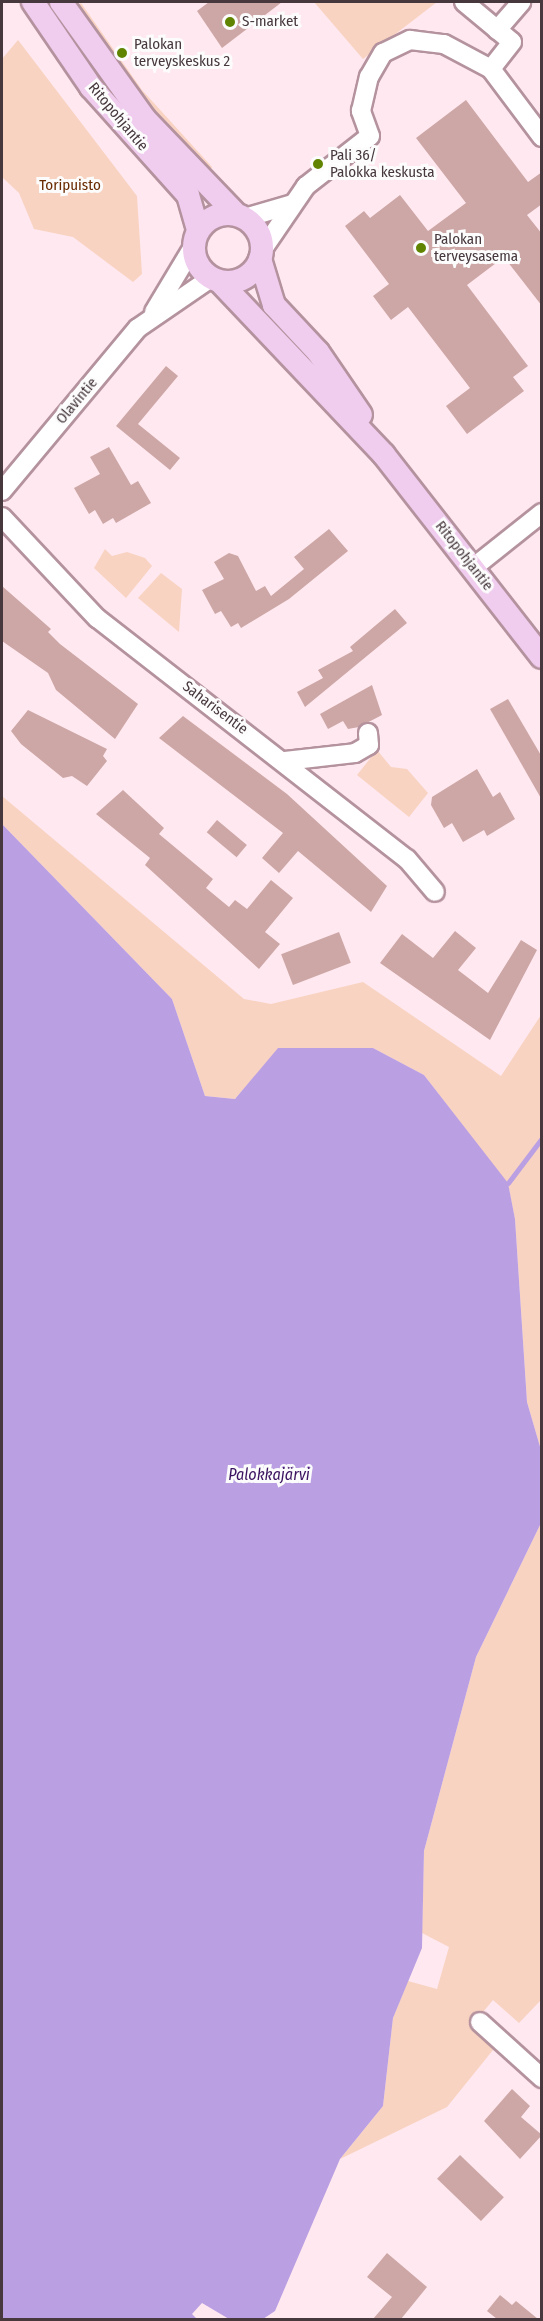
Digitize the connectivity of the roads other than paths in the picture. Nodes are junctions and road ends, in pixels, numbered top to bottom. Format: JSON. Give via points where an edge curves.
{"nodes":[{"id":1,"x":33,"y":2,"type":"edge"},
{"id":2,"x":62,"y":2,"type":"edge"},
{"id":3,"x":464,"y":2,"type":"edge"},
{"id":4,"x":521,"y":2,"type":"edge"},
{"id":5,"x":497,"y":30,"type":"junction"},
{"id":6,"x":491,"y":69,"type":"junction"},
{"id":7,"x":542,"y":137,"type":"edge"},
{"id":8,"x":293,"y":204,"type":"junction"},
{"id":9,"x":240,"y":215,"type":"junction"},
{"id":10,"x":195,"y":239,"type":"junction"},
{"id":11,"x":262,"y":254,"type":"junction"},
{"id":12,"x":215,"y":280,"type":"junction"},
{"id":13,"x":154,"y":312,"type":"junction"},
{"id":14,"x":384,"y":455,"type":"junction"},
{"id":15,"x":2,"y":491,"type":"edge"},
{"id":16,"x":542,"y":513,"type":"edge"},
{"id":17,"x":2,"y":517,"type":"edge"},
{"id":18,"x":474,"y":567,"type":"junction"},
{"id":19,"x":542,"y":657,"type":"edge"},
{"id":20,"x":368,"y":733,"type":"dead end"},
{"id":21,"x":285,"y":761,"type":"junction"},
{"id":22,"x":435,"y":892,"type":"dead end"},
{"id":23,"x":480,"y":2022,"type":"dead end"},
{"id":24,"x":542,"y":2078,"type":"edge"}],
"edges":[{"from":1,"to":10,"type":"main road","name":"Ritopohjantie","via":[[97,94],[188,195]]},
{"from":2,"to":9,"type":"main road","name":"Ritopohjantie","via":[[144,118]]},
{"from":3,"to":5,"type":"street"},
{"from":4,"to":5,"type":"street"},
{"from":5,"to":6,"type":"street","via":[[512,42]]},
{"from":6,"to":7,"type":"street"},
{"from":6,"to":8,"type":"street","via":[[444,44],[410,40],[383,53],[363,100],[370,136],[306,186]]},
{"from":8,"to":9,"type":"street"},
{"from":8,"to":11,"type":"street"},
{"from":9,"to":10,"type":"main road","via":[[211,218]]},
{"from":9,"to":11,"type":"main road","via":[[256,228]]},
{"from":10,"to":12,"type":"main road","via":[[199,267]]},
{"from":10,"to":13,"type":"street","name":"Olavintie"},
{"from":11,"to":12,"type":"main road","via":[[249,276]]},
{"from":11,"to":14,"type":"main road","name":"Ritopohjantie","via":[[263,282],[274,305],[353,400]]},
{"from":12,"to":13,"type":"street","name":"Olavintie"},
{"from":12,"to":14,"type":"main road","name":"Ritopohjantie"},
{"from":13,"to":15,"type":"street","name":"Olavintie"},
{"from":14,"to":18,"type":"main road","name":"Ritopohjantie"},
{"from":16,"to":18,"type":"street"},
{"from":17,"to":21,"type":"street","name":"Saharisentie","via":[[97,618]]},
{"from":18,"to":19,"type":"main road","name":"Ritopohjantie"},
{"from":20,"to":21,"type":"street","via":[[369,745],[355,753]]},
{"from":21,"to":22,"type":"street","name":"Saharisentie","via":[[407,859]]},
{"from":23,"to":24,"type":"street"}]}
